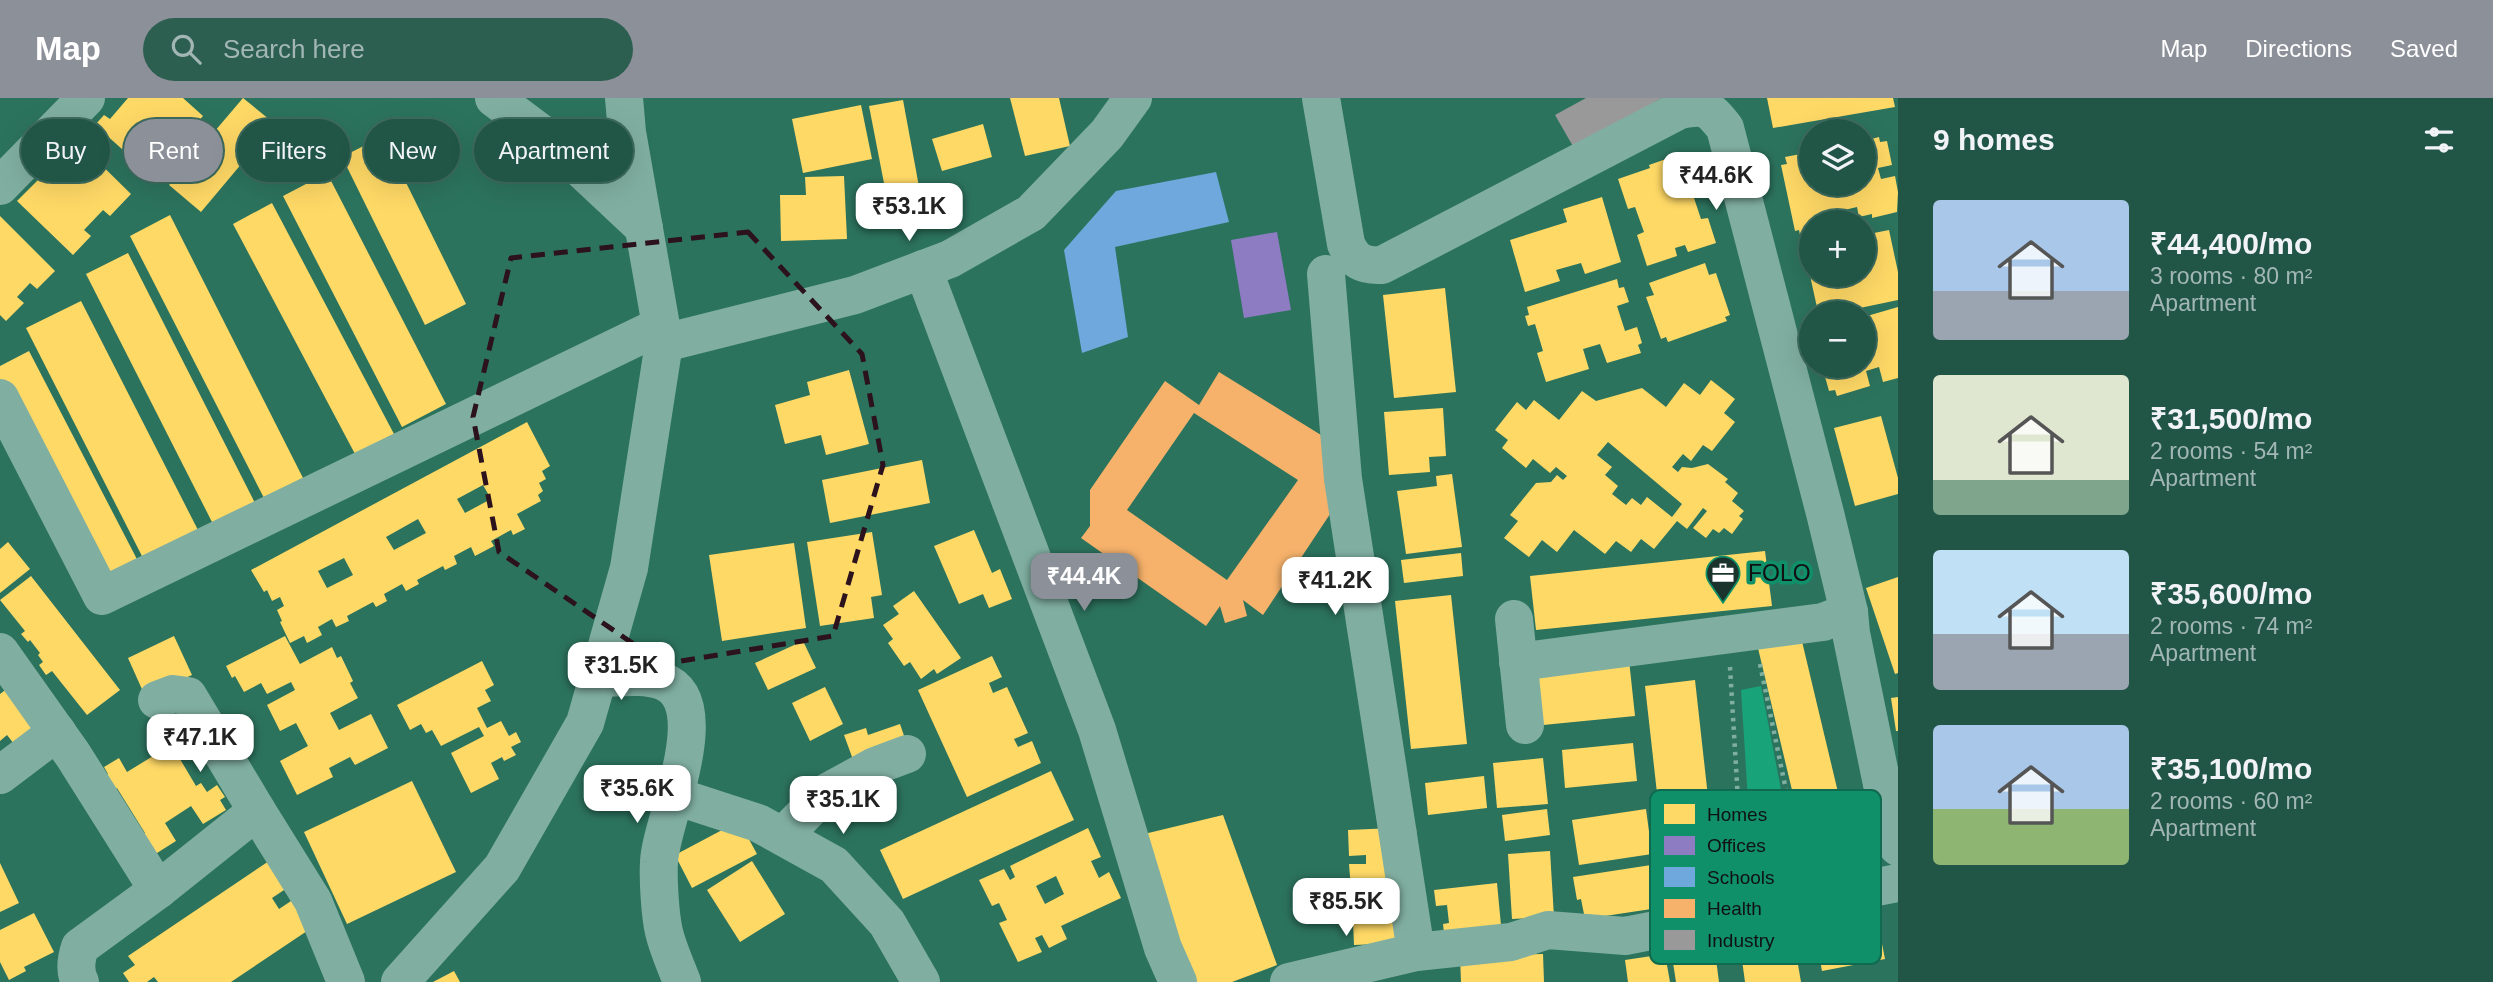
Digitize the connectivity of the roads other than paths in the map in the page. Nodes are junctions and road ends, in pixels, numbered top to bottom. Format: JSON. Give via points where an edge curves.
{"nodes":[{"id":1,"x":86,"y":98,"type":"edge"},
{"id":2,"x":494,"y":98,"type":"edge"},
{"id":3,"x":624,"y":98,"type":"edge"},
{"id":4,"x":1133,"y":98,"type":"edge"},
{"id":5,"x":1321,"y":98,"type":"edge"},
{"id":6,"x":0,"y":186,"type":"edge"},
{"id":7,"x":643,"y":228,"type":"junction"},
{"id":8,"x":923,"y":270,"type":"junction"},
{"id":9,"x":1326,"y":274,"type":"dead end"},
{"id":10,"x":662,"y":334,"type":"junction"},
{"id":11,"x":0,"y":398,"type":"edge"},
{"id":12,"x":1849,"y":612,"type":"junction"},
{"id":13,"x":1514,"y":619,"type":"dead end"},
{"id":14,"x":0,"y":652,"type":"edge"},
{"id":15,"x":1518,"y":662,"type":"junction"},
{"id":16,"x":598,"y":678,"type":"junction"},
{"id":17,"x":156,"y":700,"type":"dead end"},
{"id":18,"x":1525,"y":725,"type":"dead end"},
{"id":19,"x":57,"y":732,"type":"junction"},
{"id":20,"x":908,"y":754,"type":"dead end"},
{"id":21,"x":0,"y":775,"type":"edge"},
{"id":22,"x":675,"y":796,"type":"junction"},
{"id":23,"x":257,"y":811,"type":"junction"},
{"id":24,"x":783,"y":836,"type":"junction"},
{"id":25,"x":1898,"y":847,"type":"edge"},
{"id":26,"x":158,"y":890,"type":"junction"},
{"id":27,"x":1650,"y":931,"type":"edge"},
{"id":28,"x":1416,"y":952,"type":"junction"},
{"id":29,"x":80,"y":982,"type":"edge"},
{"id":30,"x":346,"y":982,"type":"edge"},
{"id":31,"x":400,"y":982,"type":"edge"},
{"id":32,"x":682,"y":982,"type":"edge"},
{"id":33,"x":921,"y":982,"type":"edge"},
{"id":34,"x":1178,"y":982,"type":"edge"},
{"id":35,"x":1289,"y":982,"type":"edge"}],
"edges":[{"from":1,"to":6,"type":"street"},
{"from":2,"to":7,"type":"street","via":[[550,140]]},
{"from":3,"to":7,"type":"street"},
{"from":4,"to":8,"type":"street","via":[[1107,134],[1031,213]]},
{"from":5,"to":12,"type":"street","via":[[1346,244],[1353,258],[1366,266],[1381,265],[1680,110],[1699,106],[1713,114],[1725,128]]},
{"from":7,"to":10,"type":"street"},
{"from":8,"to":10,"type":"street","via":[[855,295]]},
{"from":8,"to":34,"type":"street","via":[[1097,730]]},
{"from":9,"to":28,"type":"street","via":[[1343,479]]},
{"from":10,"to":11,"type":"street","via":[[102,596]]},
{"from":10,"to":16,"type":"street","via":[[629,568]]},
{"from":12,"to":15,"type":"street","via":[[1823,622]]},
{"from":12,"to":25,"type":"street"},
{"from":13,"to":15,"type":"street"},
{"from":14,"to":19,"type":"street"},
{"from":15,"to":18,"type":"street"},
{"from":16,"to":22,"type":"street","via":[[655,679],[677,692],[688,738]]},
{"from":16,"to":31,"type":"street","via":[[585,723],[502,868]]},
{"from":17,"to":23,"type":"street","via":[[173,694],[188,696]]},
{"from":19,"to":21,"type":"street"},
{"from":19,"to":26,"type":"street"},
{"from":20,"to":24,"type":"street","via":[[824,794]]},
{"from":22,"to":24,"type":"street","via":[[758,823]]},
{"from":22,"to":32,"type":"street","via":[[659,860],[663,931]]},
{"from":23,"to":26,"type":"street"},
{"from":23,"to":30,"type":"street","via":[[313,901]]},
{"from":24,"to":33,"type":"street","via":[[834,865],[887,923]]},
{"from":26,"to":29,"type":"street","via":[[80,947],[76,967]]},
{"from":27,"to":28,"type":"street","via":[[1625,936],[1548,930],[1511,942]]},
{"from":28,"to":35,"type":"street"}]}
